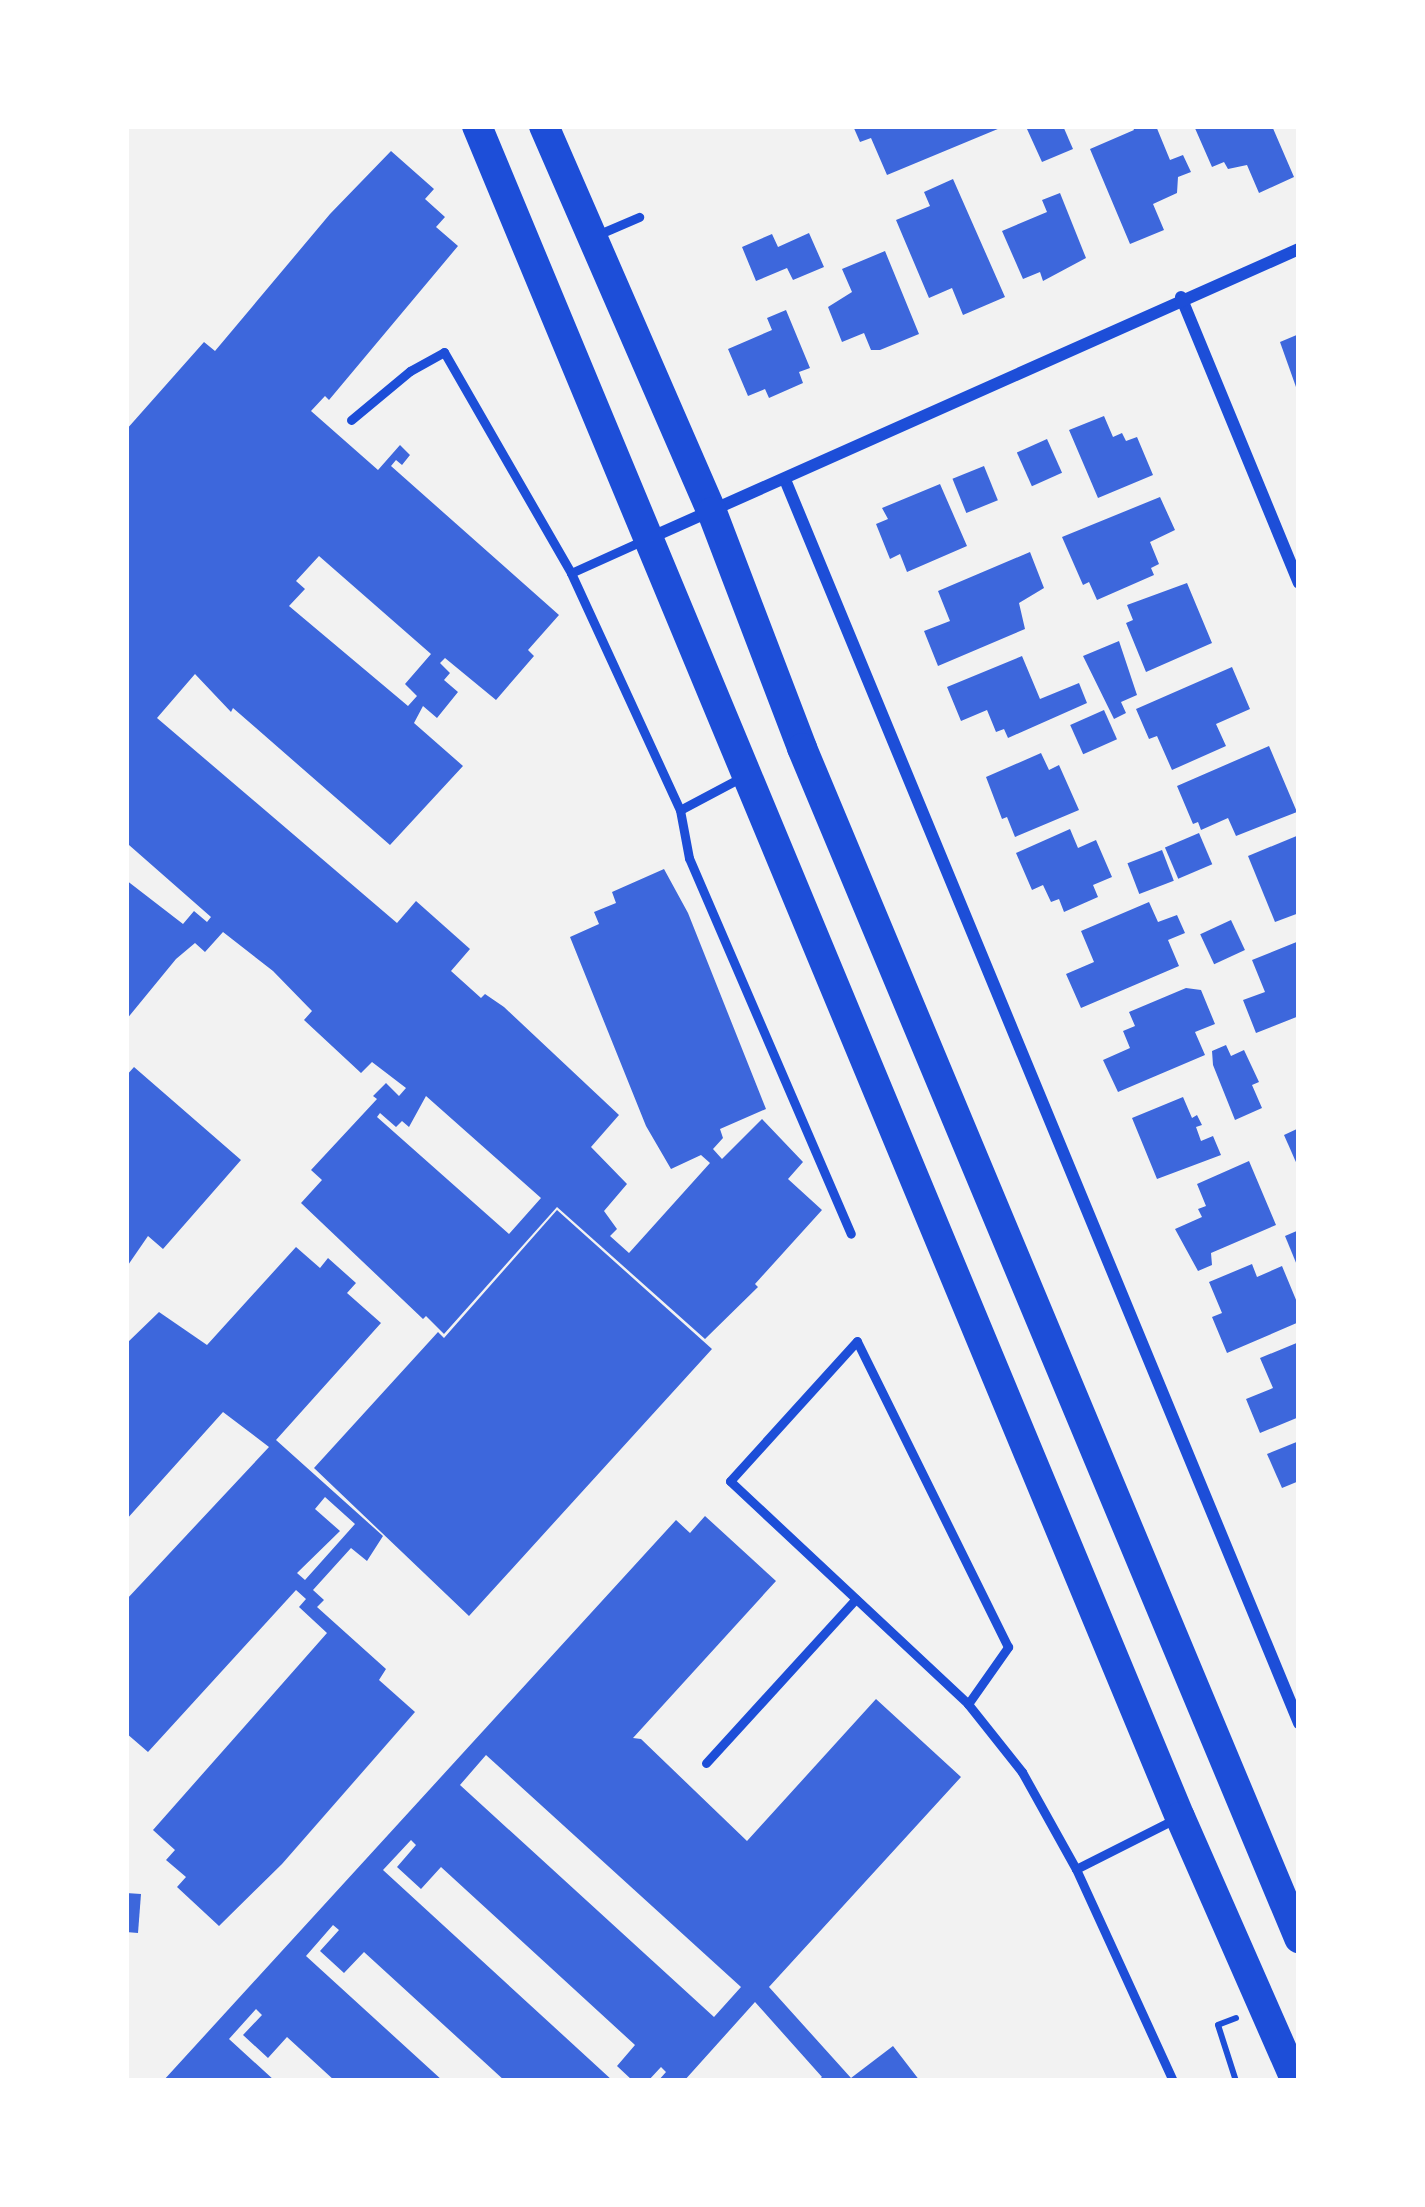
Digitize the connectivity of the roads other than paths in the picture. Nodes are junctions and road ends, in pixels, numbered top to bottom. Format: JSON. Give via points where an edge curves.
{"nodes":[{"id":1,"x":477,"y":126,"type":"edge"},
{"id":2,"x":544,"y":126,"type":"edge"},
{"id":3,"x":639,"y":217,"type":"dead end"},
{"id":4,"x":592,"y":237,"type":"junction"},
{"id":5,"x":1299,"y":249,"type":"edge"},
{"id":6,"x":1181,"y":297,"type":"junction"},
{"id":7,"x":351,"y":420,"type":"dead end"},
{"id":8,"x":786,"y":482,"type":"junction"},
{"id":9,"x":712,"y":512,"type":"junction"},
{"id":10,"x":651,"y":537,"type":"junction"},
{"id":11,"x":571,"y":573,"type":"junction"},
{"id":12,"x":1299,"y":583,"type":"edge"},
{"id":13,"x":749,"y":773,"type":"junction"},
{"id":14,"x":680,"y":810,"type":"junction"},
{"id":15,"x":850,"y":1234,"type":"dead end"},
{"id":16,"x":856,"y":1599,"type":"junction"},
{"id":17,"x":968,"y":1704,"type":"junction"},
{"id":18,"x":1299,"y":1724,"type":"edge"},
{"id":19,"x":706,"y":1763,"type":"dead end"},
{"id":20,"x":1180,"y":1816,"type":"junction"},
{"id":21,"x":1076,"y":1869,"type":"junction"},
{"id":22,"x":1299,"y":1938,"type":"edge"},
{"id":23,"x":1173,"y":2081,"type":"edge"},
{"id":24,"x":1296,"y":2081,"type":"edge"}],
"edges":[{"from":1,"to":10,"type":"highway"},
{"from":2,"to":4,"type":"highway"},
{"from":3,"to":4,"type":"lane"},
{"from":4,"to":9,"type":"highway"},
{"from":5,"to":6,"type":"street"},
{"from":6,"to":8,"type":"street"},
{"from":6,"to":12,"type":"street"},
{"from":7,"to":11,"type":"lane","via":[[444,352]]},
{"from":8,"to":9,"type":"street"},
{"from":8,"to":18,"type":"street"},
{"from":9,"to":10,"type":"street"},
{"from":9,"to":22,"type":"highway","via":[[802,748]]},
{"from":10,"to":11,"type":"lane"},
{"from":10,"to":13,"type":"highway"},
{"from":11,"to":14,"type":"lane"},
{"from":13,"to":14,"type":"lane"},
{"from":13,"to":20,"type":"highway"},
{"from":14,"to":15,"type":"lane","via":[[689,858]]},
{"from":16,"to":17,"type":"lane"},
{"from":16,"to":17,"type":"lane","via":[[730,1481],[857,1341],[1008,1647]]},
{"from":16,"to":19,"type":"lane"},
{"from":17,"to":21,"type":"lane","via":[[1022,1772]]},
{"from":20,"to":21,"type":"lane"},
{"from":20,"to":24,"type":"highway"},
{"from":21,"to":23,"type":"lane"}]}
